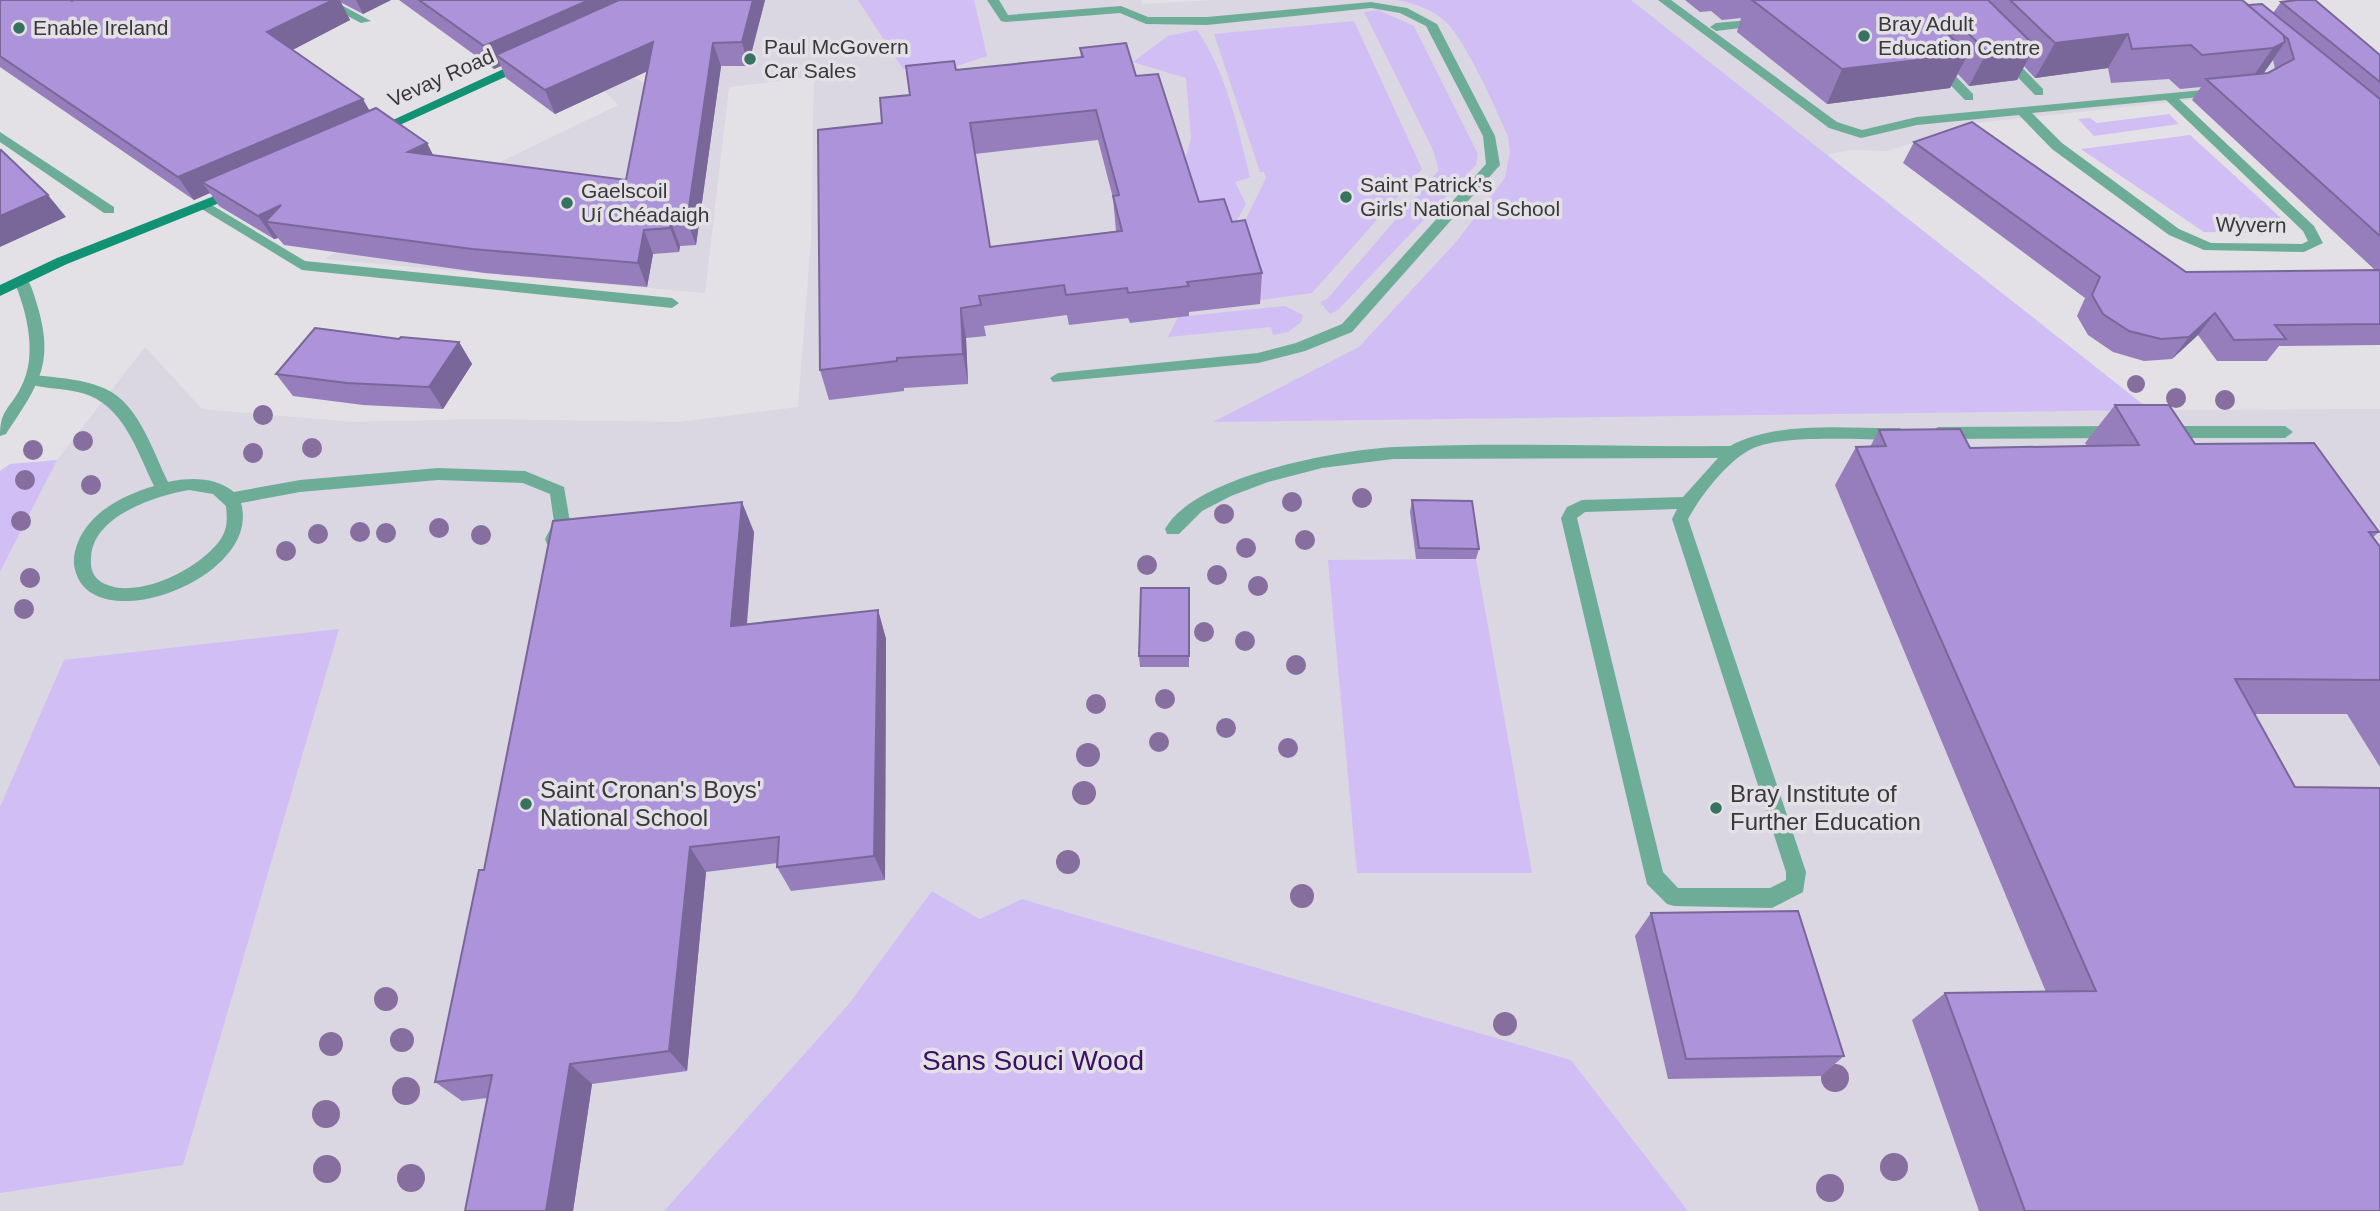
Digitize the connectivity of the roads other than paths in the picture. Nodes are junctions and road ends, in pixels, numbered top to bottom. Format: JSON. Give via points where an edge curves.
{"nodes":[{"id":1,"x":323,"y":0,"type":"edge"},
{"id":2,"x":993,"y":0,"type":"edge"},
{"id":3,"x":1664,"y":0,"type":"edge"},
{"id":4,"x":365,"y":21,"type":"dead end"},
{"id":5,"x":1771,"y":22,"type":"edge"},
{"id":6,"x":1716,"y":27,"type":"dead end"},
{"id":7,"x":1991,"y":44,"type":"edge"},
{"id":8,"x":1750,"y":47,"type":"dead end"},
{"id":9,"x":1734,"y":52,"type":"junction"},
{"id":10,"x":542,"y":56,"type":"edge"},
{"id":11,"x":1933,"y":59,"type":"edge"},
{"id":12,"x":2229,"y":90,"type":"edge"},
{"id":13,"x":2039,"y":92,"type":"dead end"},
{"id":14,"x":2169,"y":96,"type":"junction"},
{"id":15,"x":1969,"y":97,"type":"dead end"},
{"id":16,"x":2022,"y":110,"type":"junction"},
{"id":17,"x":0,"y":136,"type":"edge"},
{"id":18,"x":360,"y":138,"type":"edge"},
{"id":19,"x":16,"y":147,"type":"junction"},
{"id":20,"x":0,"y":153,"type":"edge"},
{"id":21,"x":251,"y":186,"type":"edge"},
{"id":22,"x":205,"y":205,"type":"junction"},
{"id":23,"x":109,"y":211,"type":"dead end"},
{"id":24,"x":21,"y":281,"type":"junction"},
{"id":25,"x":0,"y":291,"type":"edge"},
{"id":26,"x":672,"y":303,"type":"dead end"},
{"id":27,"x":1058,"y":378,"type":"dead end"},
{"id":28,"x":33,"y":380,"type":"junction"},
{"id":29,"x":0,"y":430,"type":"edge"},
{"id":30,"x":2285,"y":432,"type":"dead end"},
{"id":31,"x":1732,"y":453,"type":"junction"},
{"id":32,"x":163,"y":488,"type":"junction"},
{"id":33,"x":232,"y":499,"type":"junction"},
{"id":34,"x":1687,"y":503,"type":"junction"},
{"id":35,"x":1172,"y":529,"type":"dead end"},
{"id":36,"x":549,"y":545,"type":"edge"}],
"edges":[{"from":1,"to":4,"type":"street"},
{"from":2,"to":27,"type":"street","via":[[1005,19],[1121,9],[1146,20],[1207,21],[1371,5],[1403,10],[1431,24],[1489,136],[1493,165],[1347,328],[1258,358]]},
{"from":3,"to":9,"type":"street"},
{"from":5,"to":6,"type":"street"},
{"from":7,"to":13,"type":"street"},
{"from":8,"to":9,"type":"street"},
{"from":9,"to":16,"type":"street","via":[[1833,125],[1861,134],[1917,121]]},
{"from":10,"to":18,"type":"main road","name":"Vevay Road"},
{"from":11,"to":15,"type":"street"},
{"from":12,"to":14,"type":"street"},
{"from":14,"to":16,"type":"street"},
{"from":14,"to":16,"type":"street","name":"Wyvern","via":[[2309,229],[2316,243],[2304,248],[2209,247],[2174,232],[2057,146]]},
{"from":17,"to":19,"type":"street"},
{"from":19,"to":20,"type":"street"},
{"from":19,"to":23,"type":"street"},
{"from":21,"to":22,"type":"main road"},
{"from":22,"to":24,"type":"main road"},
{"from":22,"to":26,"type":"street","via":[[302,265]]},
{"from":24,"to":25,"type":"main road"},
{"from":24,"to":28,"type":"street","via":[[32,304]]},
{"from":28,"to":29,"type":"street"},
{"from":28,"to":32,"type":"street","via":[[83,388],[114,402]]},
{"from":30,"to":31,"type":"street","via":[[1778,436],[1754,441]]},
{"from":31,"to":34,"type":"street"},
{"from":31,"to":35,"type":"street","via":[[1393,453],[1322,462],[1225,492],[1196,507]]},
{"from":32,"to":33,"type":"street","via":[[189,484],[218,489]]},
{"from":32,"to":33,"type":"street","via":[[113,512],[93,531],[80,559],[83,576],[95,589],[137,594],[182,580],[228,543],[237,514]]},
{"from":33,"to":36,"type":"street","via":[[300,486],[438,474],[525,477],[558,491],[562,522]]},
{"from":34,"to":34,"type":"street","via":[[1680,519],[1796,872],[1796,885],[1772,898],[1674,897],[1654,877],[1569,518],[1582,506]]}]}
